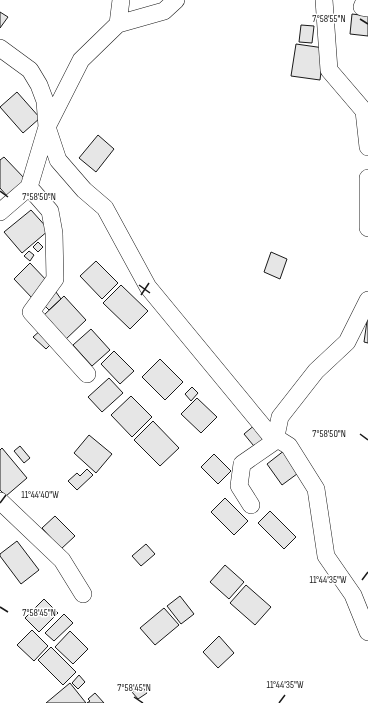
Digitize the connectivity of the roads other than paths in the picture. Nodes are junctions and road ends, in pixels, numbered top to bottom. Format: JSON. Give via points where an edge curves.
{"nodes":[{"id":1,"x":121,"y":0,"type":"edge"},
{"id":2,"x":176,"y":0,"type":"edge"},
{"id":3,"x":324,"y":0,"type":"edge"},
{"id":4,"x":365,"y":0,"type":"edge"},
{"id":5,"x":368,"y":8,"type":"edge"},
{"id":6,"x":118,"y":24,"type":"junction"},
{"id":7,"x":0,"y":48,"type":"edge"},
{"id":8,"x":47,"y":127,"type":"junction"},
{"id":9,"x":368,"y":147,"type":"edge"},
{"id":10,"x":368,"y":178,"type":"edge"},
{"id":11,"x":29,"y":187,"type":"junction"},
{"id":12,"x":0,"y":212,"type":"edge"},
{"id":13,"x":368,"y":228,"type":"edge"},
{"id":14,"x":368,"y":300,"type":"edge"},
{"id":15,"x":87,"y":374,"type":"dead end"},
{"id":16,"x":275,"y":441,"type":"junction"},
{"id":17,"x":0,"y":501,"type":"edge"},
{"id":18,"x":251,"y":505,"type":"dead end"},
{"id":19,"x":83,"y":594,"type":"dead end"},
{"id":20,"x":368,"y":632,"type":"edge"}],
"edges":[{"from":1,"to":6,"type":"street"},
{"from":2,"to":6,"type":"street","via":[[164,11]]},
{"from":3,"to":9,"type":"street","via":[[329,70],[364,111]]},
{"from":4,"to":5,"type":"street","via":[[362,7]]},
{"from":6,"to":8,"type":"street","via":[[81,60]]},
{"from":7,"to":8,"type":"street","via":[[30,70],[45,101]]},
{"from":8,"to":11,"type":"street"},
{"from":8,"to":16,"type":"street","via":[[58,160],[84,190],[105,208],[148,287]]},
{"from":10,"to":13,"type":"street"},
{"from":11,"to":12,"type":"street"},
{"from":11,"to":15,"type":"street","via":[[50,211],[54,233],[55,279],[31,312]]},
{"from":14,"to":16,"type":"street","via":[[347,342],[316,371],[280,416]]},
{"from":16,"to":18,"type":"street","via":[[242,464],[239,486]]},
{"from":16,"to":20,"type":"street","via":[[289,446],[316,489],[326,556],[353,595]]},
{"from":17,"to":19,"type":"street","via":[[62,560]]}]}
